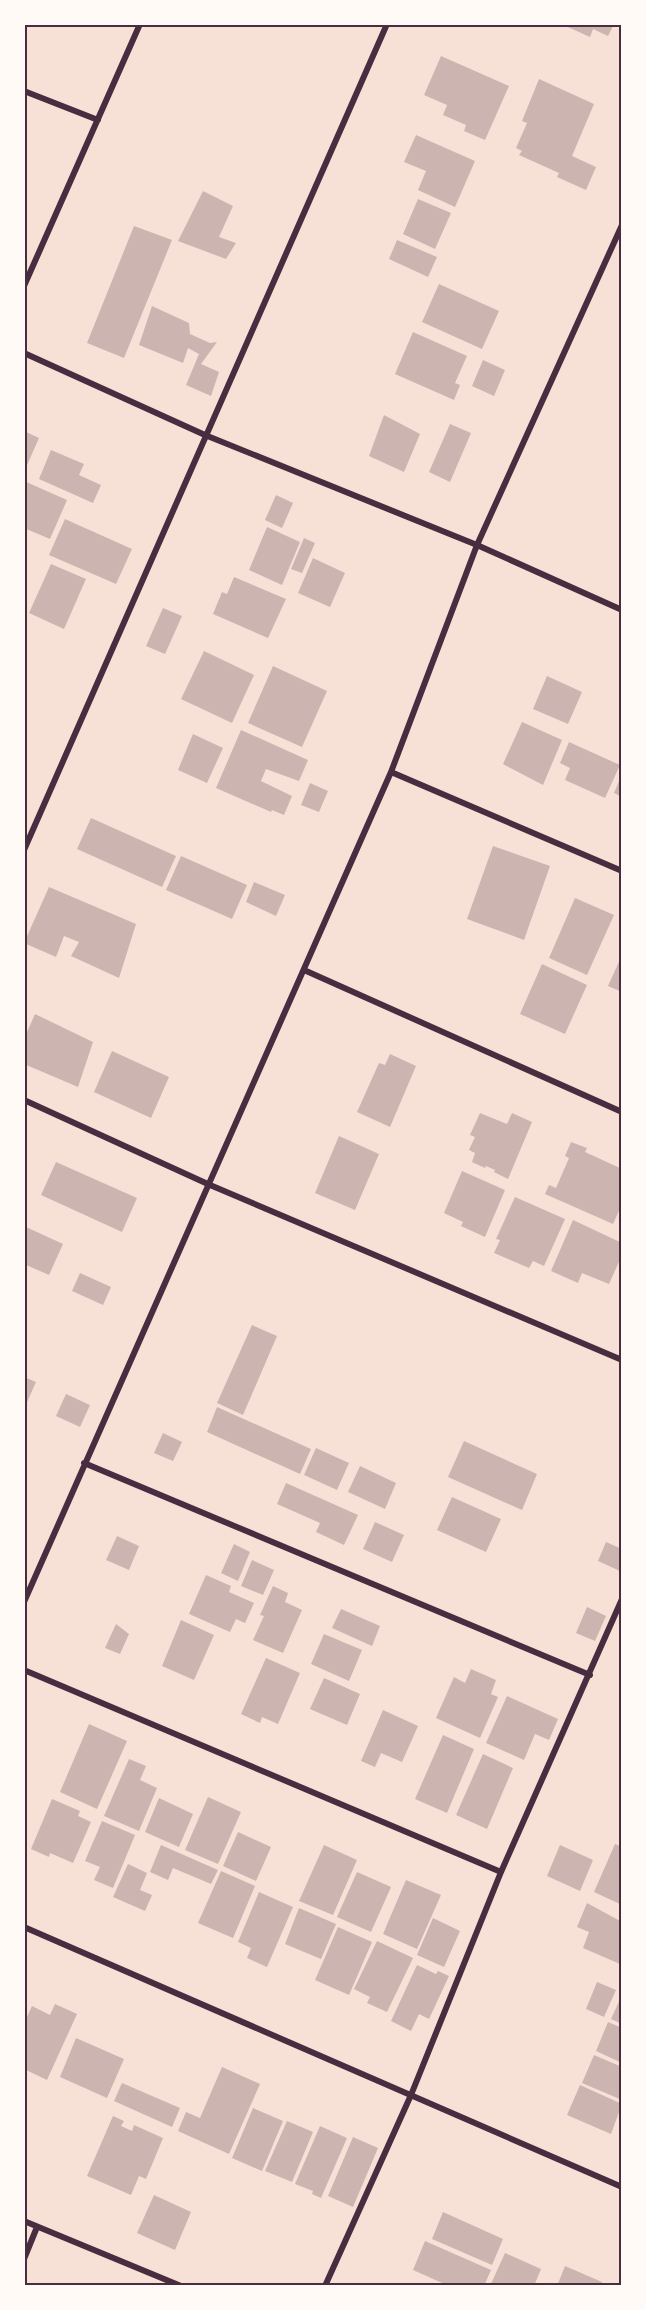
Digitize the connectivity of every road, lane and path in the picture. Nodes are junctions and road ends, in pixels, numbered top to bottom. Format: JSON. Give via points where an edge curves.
{"nodes":[{"id":1,"x":140,"y":24,"type":"edge"},
{"id":2,"x":387,"y":24,"type":"edge"},
{"id":3,"x":24,"y":91,"type":"edge"},
{"id":4,"x":98,"y":120,"type":"junction"},
{"id":5,"x":622,"y":225,"type":"edge"},
{"id":6,"x":24,"y":286,"type":"edge"},
{"id":7,"x":24,"y":353,"type":"edge"},
{"id":8,"x":205,"y":435,"type":"junction"},
{"id":9,"x":477,"y":545,"type":"junction"},
{"id":10,"x":622,"y":610,"type":"edge"},
{"id":11,"x":391,"y":772,"type":"junction"},
{"id":12,"x":24,"y":850,"type":"edge"},
{"id":13,"x":622,"y":871,"type":"edge"},
{"id":14,"x":304,"y":970,"type":"junction"},
{"id":15,"x":24,"y":1100,"type":"edge"},
{"id":16,"x":622,"y":1112,"type":"edge"},
{"id":17,"x":210,"y":1185,"type":"junction"},
{"id":18,"x":622,"y":1360,"type":"edge"},
{"id":19,"x":84,"y":1463,"type":"junction"},
{"id":20,"x":622,"y":1599,"type":"edge"},
{"id":21,"x":24,"y":1602,"type":"edge"},
{"id":22,"x":24,"y":1670,"type":"edge"},
{"id":23,"x":590,"y":1675,"type":"junction"},
{"id":24,"x":501,"y":1872,"type":"junction"},
{"id":25,"x":24,"y":1927,"type":"edge"},
{"id":26,"x":411,"y":2095,"type":"junction"},
{"id":27,"x":622,"y":2187,"type":"edge"},
{"id":28,"x":24,"y":2221,"type":"edge"},
{"id":29,"x":37,"y":2227,"type":"junction"},
{"id":30,"x":24,"y":2259,"type":"edge"},
{"id":31,"x":181,"y":2286,"type":"edge"},
{"id":32,"x":325,"y":2286,"type":"edge"}],
"edges":[{"from":1,"to":4,"type":"street"},
{"from":2,"to":8,"type":"street"},
{"from":3,"to":4,"type":"street"},
{"from":4,"to":6,"type":"street"},
{"from":5,"to":9,"type":"street"},
{"from":7,"to":8,"type":"street"},
{"from":8,"to":9,"type":"street"},
{"from":8,"to":12,"type":"street"},
{"from":9,"to":10,"type":"street"},
{"from":9,"to":11,"type":"street"},
{"from":11,"to":13,"type":"street"},
{"from":11,"to":14,"type":"street"},
{"from":14,"to":16,"type":"street"},
{"from":14,"to":17,"type":"street"},
{"from":15,"to":17,"type":"street"},
{"from":17,"to":18,"type":"street"},
{"from":17,"to":19,"type":"street"},
{"from":19,"to":21,"type":"street"},
{"from":19,"to":23,"type":"street"},
{"from":20,"to":23,"type":"street"},
{"from":22,"to":24,"type":"street"},
{"from":23,"to":24,"type":"street"},
{"from":24,"to":26,"type":"street"},
{"from":25,"to":26,"type":"street"},
{"from":26,"to":27,"type":"street"},
{"from":26,"to":32,"type":"street"},
{"from":28,"to":29,"type":"street"},
{"from":29,"to":30,"type":"street"},
{"from":29,"to":31,"type":"street"}]}
